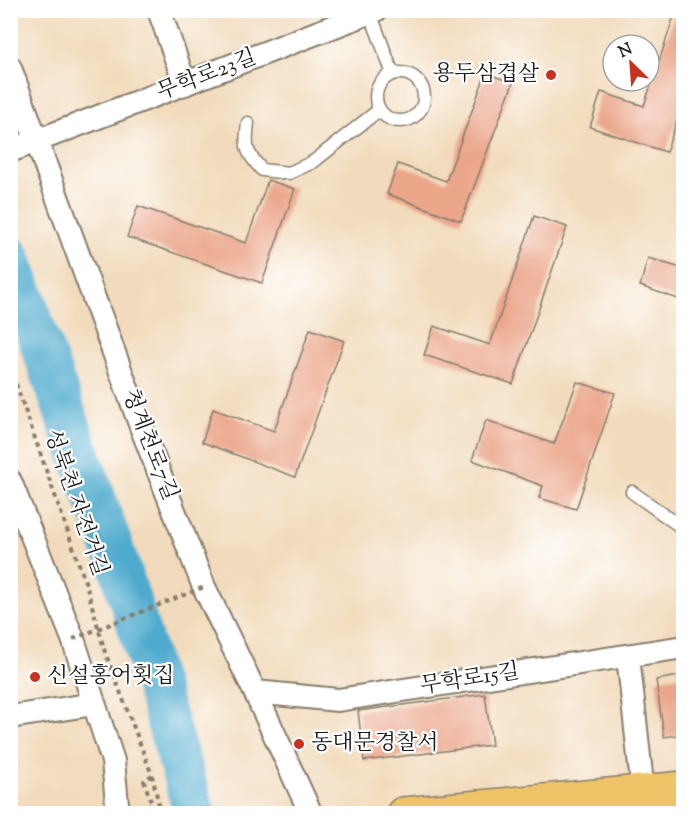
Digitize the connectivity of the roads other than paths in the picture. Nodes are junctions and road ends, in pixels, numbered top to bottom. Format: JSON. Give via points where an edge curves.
{"nodes":[{"id":1,"x":159,"y":10,"type":"edge"},
{"id":2,"x":372,"y":11,"type":"edge"},
{"id":3,"x":10,"y":68,"type":"edge"},
{"id":4,"x":393,"y":74,"type":"junction"},
{"id":5,"x":185,"y":84,"type":"junction"},
{"id":6,"x":379,"y":110,"type":"junction"},
{"id":7,"x":248,"y":123,"type":"dead end"},
{"id":8,"x":37,"y":140,"type":"junction"},
{"id":9,"x":12,"y":150,"type":"edge"},
{"id":10,"x":10,"y":481,"type":"edge"},
{"id":11,"x":632,"y":492,"type":"dead end"},
{"id":12,"x":684,"y":529,"type":"edge"},
{"id":13,"x":684,"y":647,"type":"edge"},
{"id":14,"x":628,"y":656,"type":"junction"},
{"id":15,"x":255,"y":692,"type":"junction"},
{"id":16,"x":94,"y":704,"type":"junction"},
{"id":17,"x":10,"y":717,"type":"edge"},
{"id":18,"x":684,"y":788,"type":"edge"},
{"id":19,"x":643,"y":793,"type":"junction"},
{"id":20,"x":118,"y":813,"type":"edge"},
{"id":21,"x":311,"y":813,"type":"edge"},
{"id":22,"x":403,"y":813,"type":"edge"}],
"edges":[{"from":1,"to":5,"type":"street"},
{"from":2,"to":4,"type":"lane"},
{"from":2,"to":5,"type":"street","name":"무학로23길"},
{"from":3,"to":8,"type":"street","name":"청계천로7길"},
{"from":4,"to":6,"type":"lane","via":[[379,86]]},
{"from":4,"to":6,"type":"lane","via":[[406,74],[419,82],[425,96],[421,111],[401,122],[392,121]]},
{"from":5,"to":8,"type":"street","name":"무학로23길"},
{"from":6,"to":7,"type":"lane","via":[[313,162],[289,173],[262,170],[252,158],[246,143]]},
{"from":8,"to":9,"type":"street","name":"무학로23길"},
{"from":8,"to":15,"type":"street","name":"청계천로7길","via":[[140,424],[204,586]]},
{"from":10,"to":16,"type":"street","via":[[73,639]]},
{"from":11,"to":12,"type":"lane"},
{"from":13,"to":14,"type":"street","name":"무학로15길"},
{"from":14,"to":15,"type":"street","name":"무학로15길","via":[[338,699]]},
{"from":14,"to":19,"type":"street"},
{"from":15,"to":21,"type":"street","name":"청계천로7길"},
{"from":16,"to":17,"type":"street"},
{"from":16,"to":20,"type":"street","via":[[113,761]]},
{"from":18,"to":19,"type":"main road"},
{"from":19,"to":22,"type":"main road"}]}
